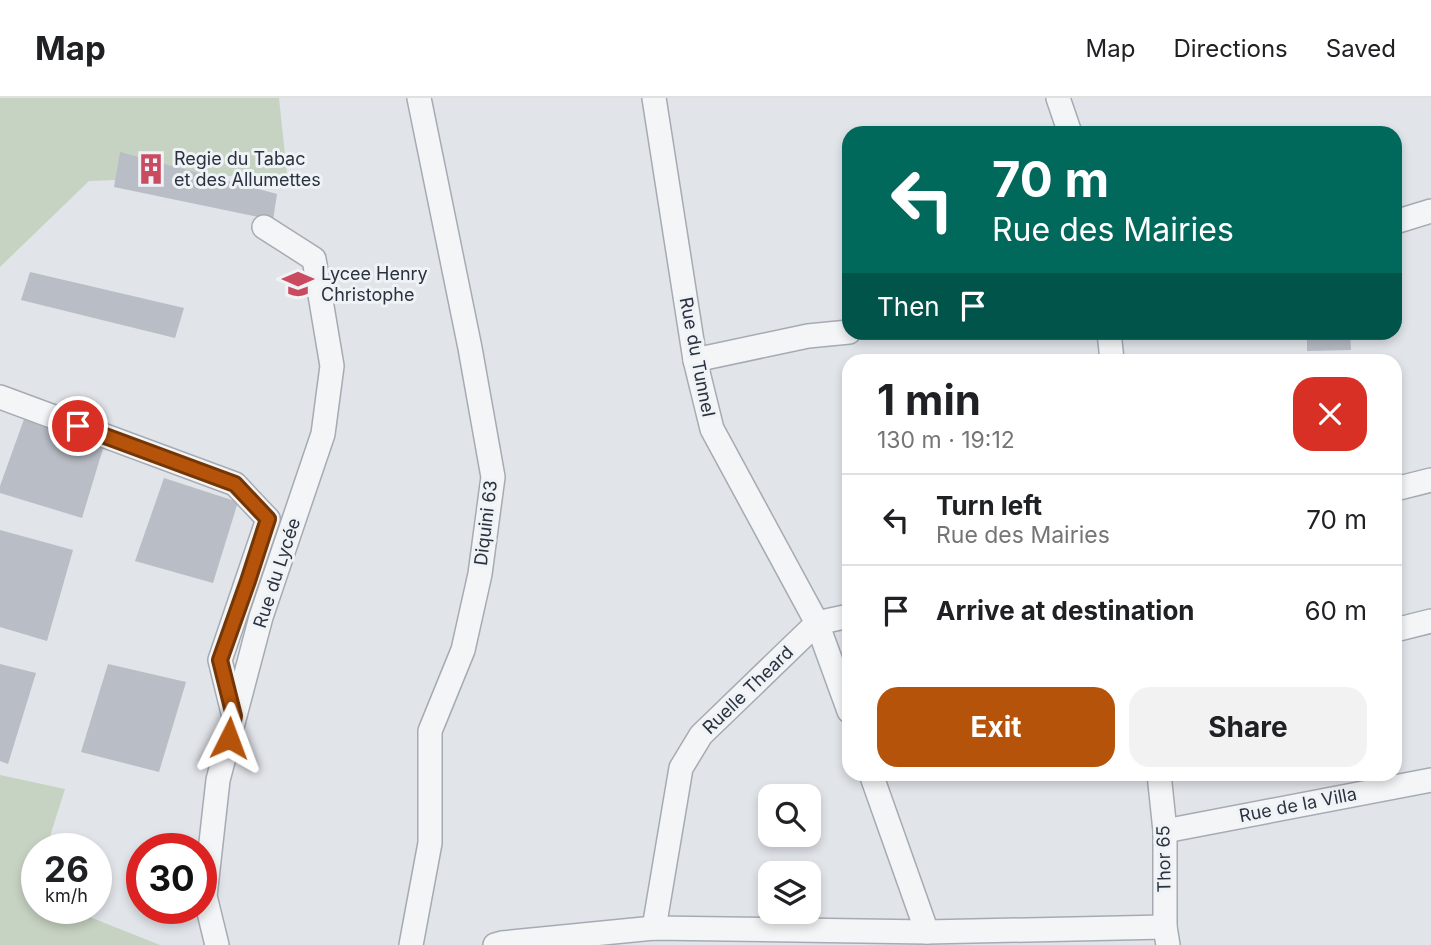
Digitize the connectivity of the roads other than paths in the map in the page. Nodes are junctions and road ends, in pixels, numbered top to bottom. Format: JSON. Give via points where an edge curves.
{"nodes":[{"id":1,"x":419,"y":98,"type":"edge"},
{"id":2,"x":654,"y":98,"type":"edge"},
{"id":3,"x":1058,"y":98,"type":"edge"},
{"id":4,"x":1068,"y":126,"type":"edge"},
{"id":5,"x":1431,"y":211,"type":"edge"},
{"id":6,"x":1402,"y":220,"type":"edge"},
{"id":7,"x":264,"y":227,"type":"dead end"},
{"id":8,"x":842,"y":333,"type":"edge"},
{"id":9,"x":695,"y":360,"type":"junction"},
{"id":10,"x":0,"y":397,"type":"edge"},
{"id":11,"x":1431,"y":480,"type":"edge"},
{"id":12,"x":1402,"y":487,"type":"edge"},
{"id":13,"x":842,"y":618,"type":"edge"},
{"id":14,"x":1431,"y":621,"type":"edge"},
{"id":15,"x":817,"y":623,"type":"junction"},
{"id":16,"x":1402,"y":628,"type":"edge"},
{"id":17,"x":842,"y":692,"type":"edge"},
{"id":18,"x":234,"y":716,"type":"junction"},
{"id":19,"x":1431,"y":780,"type":"edge"},
{"id":20,"x":873,"y":781,"type":"edge"},
{"id":21,"x":1159,"y":781,"type":"edge"},
{"id":22,"x":1165,"y":831,"type":"junction"},
{"id":23,"x":654,"y":928,"type":"junction"},
{"id":24,"x":927,"y":932,"type":"junction"},
{"id":25,"x":1167,"y":936,"type":"edge"},
{"id":26,"x":217,"y":945,"type":"edge"},
{"id":27,"x":411,"y":945,"type":"edge"},
{"id":28,"x":495,"y":945,"type":"edge"}],
"edges":[{"from":1,"to":27,"type":"street","name":"Diquini 63","via":[[494,477],[463,650],[430,731],[430,843]]},
{"from":2,"to":9,"type":"street","name":"Rue du Tunnel"},
{"from":3,"to":4,"type":"street"},
{"from":5,"to":6,"type":"street"},
{"from":7,"to":18,"type":"street","name":"Rue du Lycée","via":[[314,259],[331,366],[323,434],[261,617]]},
{"from":8,"to":9,"type":"street"},
{"from":9,"to":15,"type":"street","name":"Rue du Tunnel","via":[[712,429]]},
{"from":10,"to":18,"type":"street","via":[[235,484],[268,519],[220,660]]},
{"from":11,"to":12,"type":"street"},
{"from":13,"to":15,"type":"street"},
{"from":14,"to":16,"type":"street"},
{"from":15,"to":17,"type":"street","name":"Rue du Tunnel"},
{"from":15,"to":23,"type":"street","name":"Ruelle Theard","via":[[701,735],[681,768]]},
{"from":18,"to":26,"type":"street","name":"Rue du Lycée","via":[[218,780],[205,896]]},
{"from":19,"to":22,"type":"street","name":"Rue de la Villa"},
{"from":20,"to":24,"type":"street"},
{"from":21,"to":22,"type":"street","name":"Thor 65"},
{"from":22,"to":25,"type":"street","name":"Thor 65"},
{"from":23,"to":24,"type":"street"},
{"from":23,"to":28,"type":"street"},
{"from":24,"to":25,"type":"street"}]}
